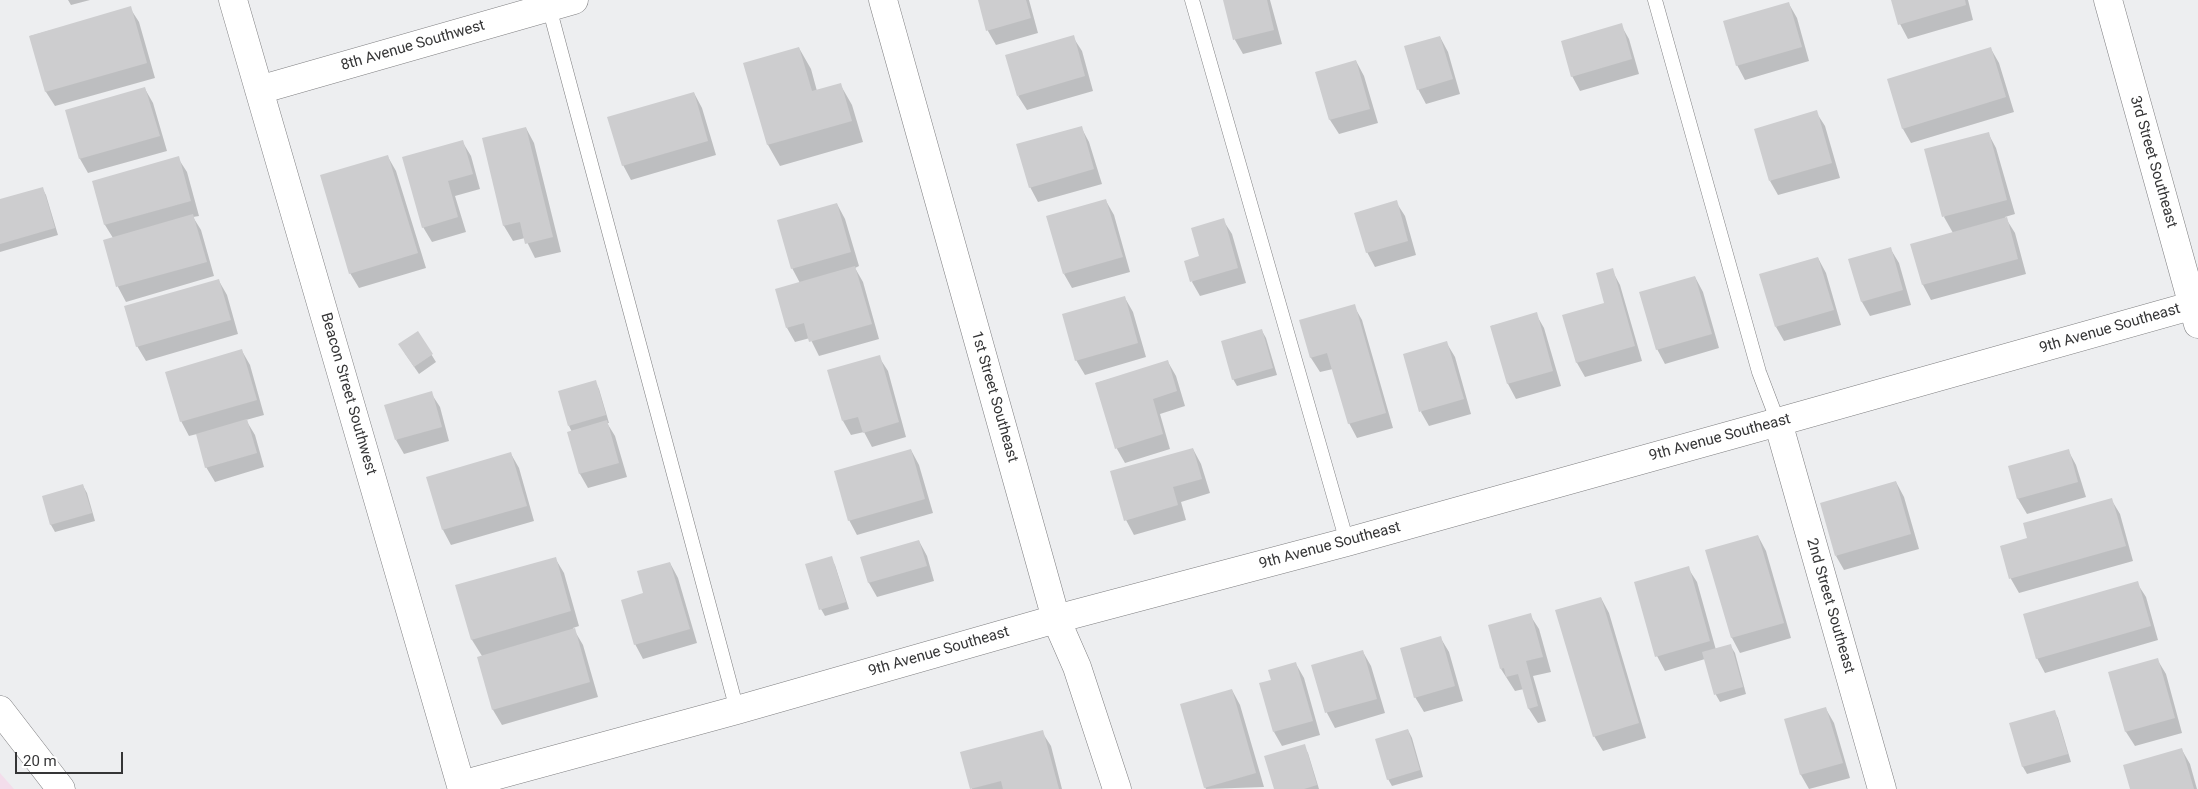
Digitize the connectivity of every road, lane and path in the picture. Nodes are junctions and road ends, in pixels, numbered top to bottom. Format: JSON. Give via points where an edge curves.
{"nodes":[{"id":1,"x":233,"y":0,"type":"edge"},
{"id":2,"x":883,"y":0,"type":"edge"},
{"id":3,"x":1192,"y":0,"type":"edge"},
{"id":4,"x":1656,"y":0,"type":"edge"},
{"id":5,"x":2108,"y":0,"type":"edge"},
{"id":6,"x":564,"y":2,"type":"edge"},
{"id":7,"x":259,"y":90,"type":"junction"},
{"id":8,"x":2196,"y":311,"type":"edge"},
{"id":9,"x":1778,"y":422,"type":"junction"},
{"id":10,"x":1347,"y":542,"type":"junction"},
{"id":11,"x":1056,"y":619,"type":"junction"},
{"id":12,"x":0,"y":710,"type":"edge"},
{"id":13,"x":737,"y":710,"type":"junction"},
{"id":14,"x":461,"y":787,"type":"edge"},
{"id":15,"x":61,"y":789,"type":"edge"},
{"id":16,"x":1117,"y":789,"type":"edge"},
{"id":17,"x":1882,"y":789,"type":"edge"}],
"edges":[{"from":1,"to":7,"type":"street","name":"Beacon Street Southwest"},
{"from":2,"to":11,"type":"street","name":"1st Street Southeast"},
{"from":3,"to":10,"type":"lane"},
{"from":4,"to":9,"type":"lane","via":[[1759,372]]},
{"from":5,"to":8,"type":"street","name":"3rd Street Southeast"},
{"from":6,"to":7,"type":"street","name":"8th Avenue Southwest"},
{"from":6,"to":13,"type":"lane"},
{"from":7,"to":14,"type":"street","name":"Beacon Street Southwest"},
{"from":8,"to":9,"type":"street","name":"9th Avenue Southeast"},
{"from":9,"to":10,"type":"street","name":"9th Avenue Southeast"},
{"from":9,"to":17,"type":"street","name":"2nd Street Southeast"},
{"from":10,"to":11,"type":"street","name":"9th Avenue Southeast"},
{"from":11,"to":13,"type":"street","name":"9th Avenue Southeast"},
{"from":11,"to":16,"type":"street","name":"1st Street Southeast","via":[[1077,667]]},
{"from":12,"to":15,"type":"street"},
{"from":13,"to":14,"type":"street","name":"9th Avenue Southeast"}]}
